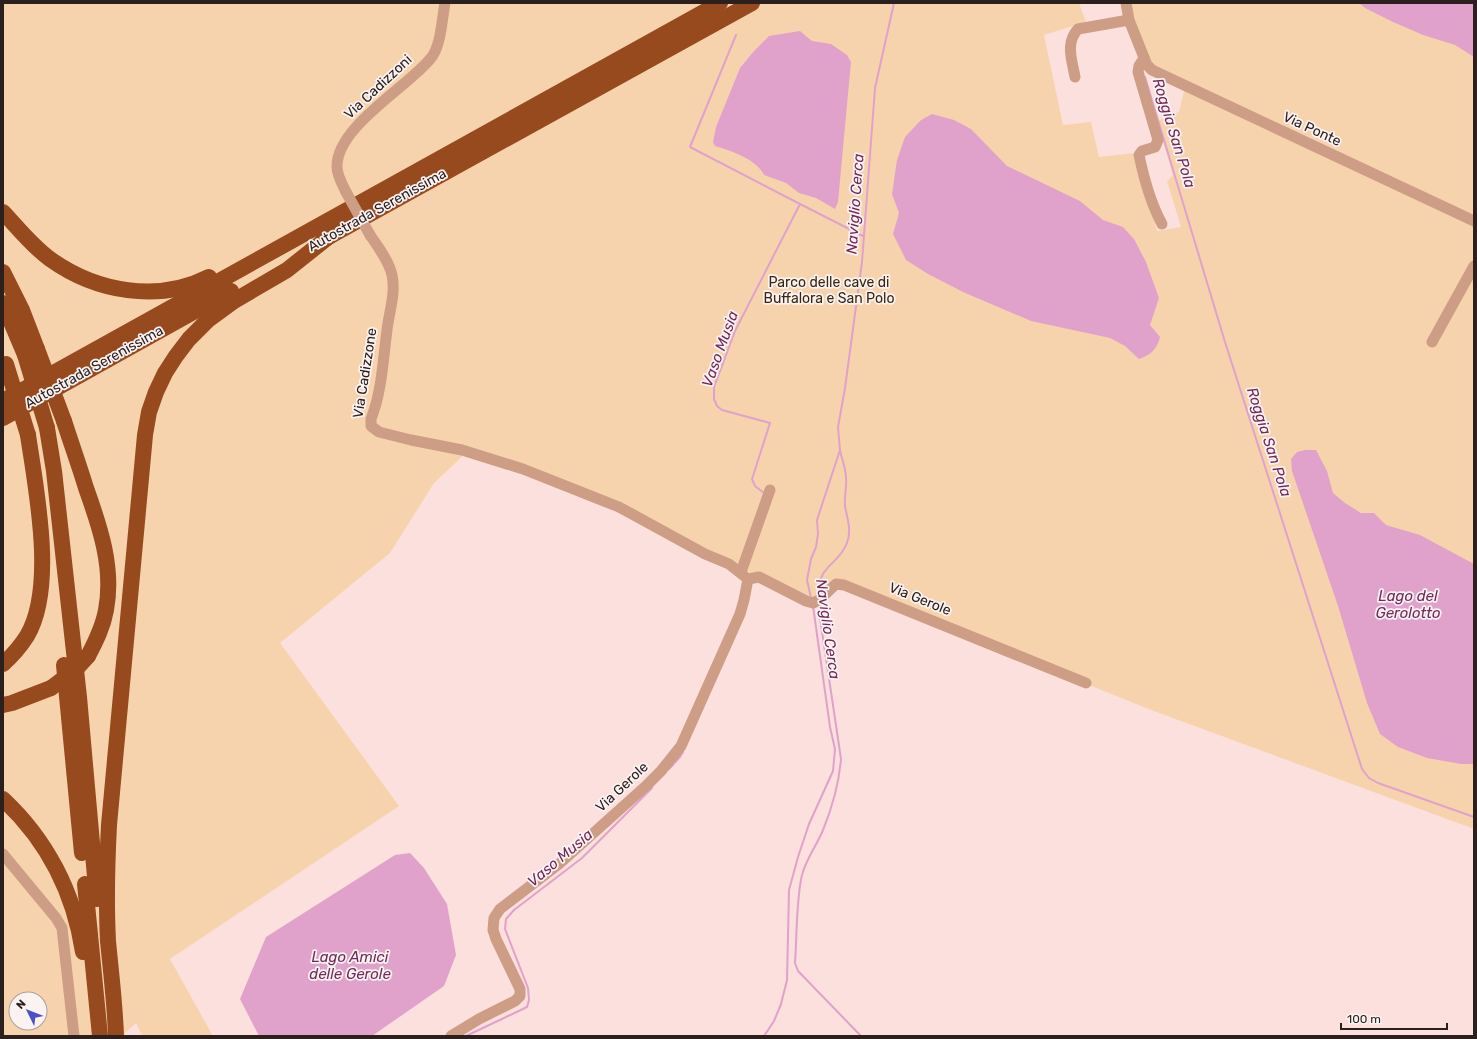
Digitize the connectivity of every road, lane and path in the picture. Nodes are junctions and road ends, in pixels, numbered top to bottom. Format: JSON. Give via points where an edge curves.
{"nodes":[{"id":1,"x":445,"y":3,"type":"edge"},
{"id":2,"x":720,"y":3,"type":"edge"},
{"id":3,"x":752,"y":3,"type":"edge"},
{"id":4,"x":1126,"y":3,"type":"edge"},
{"id":5,"x":1128,"y":20,"type":"junction"},
{"id":6,"x":1144,"y":58,"type":"junction"},
{"id":7,"x":1075,"y":76,"type":"dead end"},
{"id":8,"x":3,"y":212,"type":"edge"},
{"id":9,"x":1474,"y":221,"type":"edge"},
{"id":10,"x":1162,"y":224,"type":"dead end"},
{"id":11,"x":328,"y":229,"type":"junction"},
{"id":12,"x":370,"y":235,"type":"joint"},
{"id":13,"x":1474,"y":266,"type":"edge"},
{"id":14,"x":3,"y":272,"type":"edge"},
{"id":15,"x":3,"y":303,"type":"edge"},
{"id":16,"x":3,"y":327,"type":"edge"},
{"id":17,"x":1432,"y":342,"type":"dead end"},
{"id":18,"x":17,"y":357,"type":"edge"},
{"id":19,"x":3,"y":401,"type":"edge"},
{"id":20,"x":3,"y":418,"type":"edge"},
{"id":21,"x":37,"y":431,"type":"junction"},
{"id":22,"x":770,"y":490,"type":"dead end"},
{"id":23,"x":744,"y":576,"type":"junction"},
{"id":24,"x":3,"y":664,"type":"edge"},
{"id":25,"x":1086,"y":683,"type":"dead end"},
{"id":26,"x":3,"y":705,"type":"edge"},
{"id":27,"x":3,"y":799,"type":"edge"},
{"id":28,"x":3,"y":854,"type":"edge"},
{"id":29,"x":74,"y":1036,"type":"edge"},
{"id":30,"x":94,"y":1036,"type":"edge"},
{"id":31,"x":100,"y":1036,"type":"edge"},
{"id":32,"x":113,"y":1036,"type":"edge"},
{"id":33,"x":116,"y":1036,"type":"edge"},
{"id":34,"x":451,"y":1036,"type":"edge"}],
"edges":[{"from":1,"to":12,"type":"street","name":"Via Cadizzoni","bridge":true,"via":[[436,49],[431,58],[363,120],[342,147],[337,167],[340,180]]},
{"from":2,"to":11,"type":"highway","name":"Autostrada Serenissima"},
{"from":3,"to":11,"type":"highway","name":"Autostrada Serenissima"},
{"from":4,"to":5,"type":"street","name":"Via Ponte"},
{"from":5,"to":6,"type":"street","name":"Via Ponte"},
{"from":5,"to":7,"type":"street","via":[[1078,29],[1072,35],[1069,48]]},
{"from":6,"to":9,"type":"street","name":"Via Ponte","via":[[1152,70]]},
{"from":6,"to":10,"type":"street","via":[[1138,72],[1158,140],[1155,147],[1142,151],[1139,155],[1146,186]]},
{"from":8,"to":11,"type":"highway","via":[[30,241],[62,267],[101,285],[136,292],[186,286],[280,240]]},
{"from":11,"to":19,"type":"highway","name":"Autostrada Serenissima"},
{"from":11,"to":20,"type":"highway","name":"Autostrada Serenissima"},
{"from":11,"to":33,"type":"highway","via":[[287,270],[234,301],[208,320],[189,339],[165,373],[150,412],[145,435],[136,525],[106,871]]},
{"from":12,"to":23,"type":"street","name":"Via Cadizzone","via":[[388,264],[393,288],[382,371],[371,426],[379,432],[462,450],[523,469],[618,507],[705,554],[729,564]]},
{"from":13,"to":17,"type":"street"},
{"from":14,"to":18,"type":"highway","via":[[22,310]]},
{"from":15,"to":18,"type":"highway"},
{"from":16,"to":18,"type":"highway"},
{"from":18,"to":21,"type":"highway","bridge":true},
{"from":18,"to":26,"type":"highway","bridge":true,"via":[[64,421],[98,520],[107,558],[108,580],[106,610],[97,639],[88,656],[51,688]]},
{"from":21,"to":24,"type":"highway","via":[[42,545],[39,599],[27,635]]},
{"from":21,"to":31,"type":"highway","via":[[45,472],[56,577]]},
{"from":21,"to":32,"type":"highway","via":[[54,471]]},
{"from":22,"to":23,"type":"street"},
{"from":23,"to":25,"type":"street","name":"Via Gerole","via":[[759,577],[813,603],[836,584],[844,585]]},
{"from":23,"to":34,"type":"street","name":"Via Gerole","via":[[744,600],[740,614],[681,746],[647,785],[559,864],[500,909],[494,918],[493,930],[520,989],[520,996],[516,1001]]},
{"from":27,"to":30,"type":"highway","via":[[17,812],[45,849],[68,893],[82,949]]},
{"from":28,"to":29,"type":"street","via":[[62,928]]}]}
